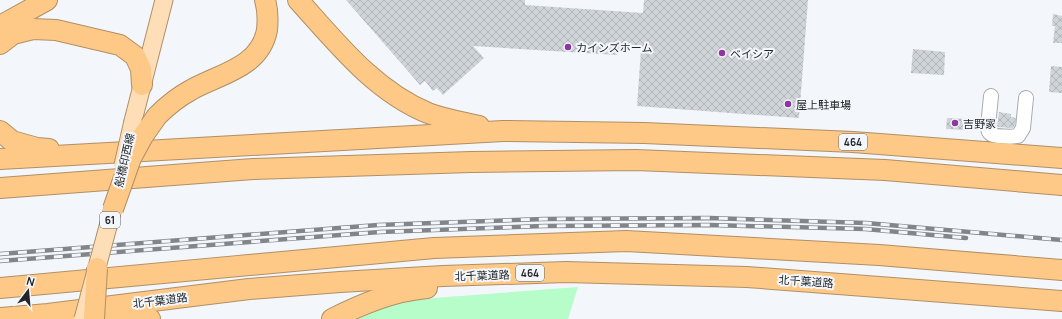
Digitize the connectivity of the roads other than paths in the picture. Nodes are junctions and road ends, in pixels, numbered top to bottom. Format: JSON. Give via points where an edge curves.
{"nodes":[{"id":1,"x":47,"y":0,"type":"edge"},
{"id":2,"x":164,"y":0,"type":"edge"},
{"id":3,"x":265,"y":0,"type":"edge"},
{"id":4,"x":298,"y":0,"type":"edge"},
{"id":5,"x":0,"y":26,"type":"edge"},
{"id":6,"x":0,"y":44,"type":"edge"},
{"id":7,"x":142,"y":85,"type":"junction"},
{"id":8,"x":991,"y":96,"type":"dead end"},
{"id":9,"x":1026,"y":98,"type":"dead end"},
{"id":10,"x":0,"y":131,"type":"edge"},
{"id":11,"x":503,"y":131,"type":"junction"},
{"id":12,"x":254,"y":145,"type":"junction"},
{"id":13,"x":1062,"y":158,"type":"edge"},
{"id":14,"x":0,"y":159,"type":"edge"},
{"id":15,"x":1062,"y":185,"type":"edge"},
{"id":16,"x":0,"y":188,"type":"edge"},
{"id":17,"x":113,"y":209,"type":"junction"},
{"id":18,"x":97,"y":268,"type":"junction"},
{"id":19,"x":1062,"y":270,"type":"edge"},
{"id":20,"x":618,"y":273,"type":"junction"},
{"id":21,"x":0,"y":288,"type":"edge"},
{"id":22,"x":1062,"y":301,"type":"edge"},
{"id":23,"x":0,"y":318,"type":"edge"},
{"id":24,"x":84,"y":319,"type":"edge"},
{"id":25,"x":94,"y":319,"type":"edge"},
{"id":26,"x":150,"y":319,"type":"edge"},
{"id":27,"x":332,"y":319,"type":"edge"}],
"edges":[{"from":1,"to":5,"type":"highway"},
{"from":2,"to":7,"type":"main road","name":"船橋印西線","number":"61"},
{"from":3,"to":17,"type":"highway","bridge":true,"via":[[268,20],[265,38],[259,51],[239,68],[172,101],[157,116],[131,158]]},
{"from":4,"to":11,"type":"highway","via":[[337,44],[372,77],[401,99],[429,113]]},
{"from":6,"to":7,"type":"highway","via":[[13,34],[33,29],[56,30],[120,45],[135,56],[141,69]]},
{"from":7,"to":17,"type":"main road","name":"船橋印西線","number":"61","bridge":true},
{"from":8,"to":9,"type":"lane","via":[[988,131],[993,135],[1014,137],[1024,128]]},
{"from":10,"to":12,"type":"highway","via":[[12,141],[37,148],[66,150],[210,143]]},
{"from":11,"to":12,"type":"highway","number":"464"},
{"from":11,"to":13,"type":"highway","number":"464","via":[[644,133],[846,142]]},
{"from":12,"to":14,"type":"highway","number":"464"},
{"from":15,"to":16,"type":"highway","via":[[885,170],[636,160],[252,169]]},
{"from":17,"to":18,"type":"main road","name":"船橋印西線","number":"61","bridge":true},
{"from":18,"to":24,"type":"main road","name":"船橋印西線","number":"61","bridge":true},
{"from":18,"to":25,"type":"highway","bridge":true},
{"from":19,"to":21,"type":"highway","via":[[879,255],[626,241],[434,248]]},
{"from":20,"to":22,"type":"highway","name":"北千葉道路","number":"464","via":[[747,277]]},
{"from":20,"to":23,"type":"highway","name":"北千葉道路","number":"464","via":[[566,272],[340,282],[249,289]]},
{"from":20,"to":27,"type":"highway","via":[[417,289],[376,299]]},
{"from":24,"to":26,"type":"highway","via":[[124,315]]}]}
